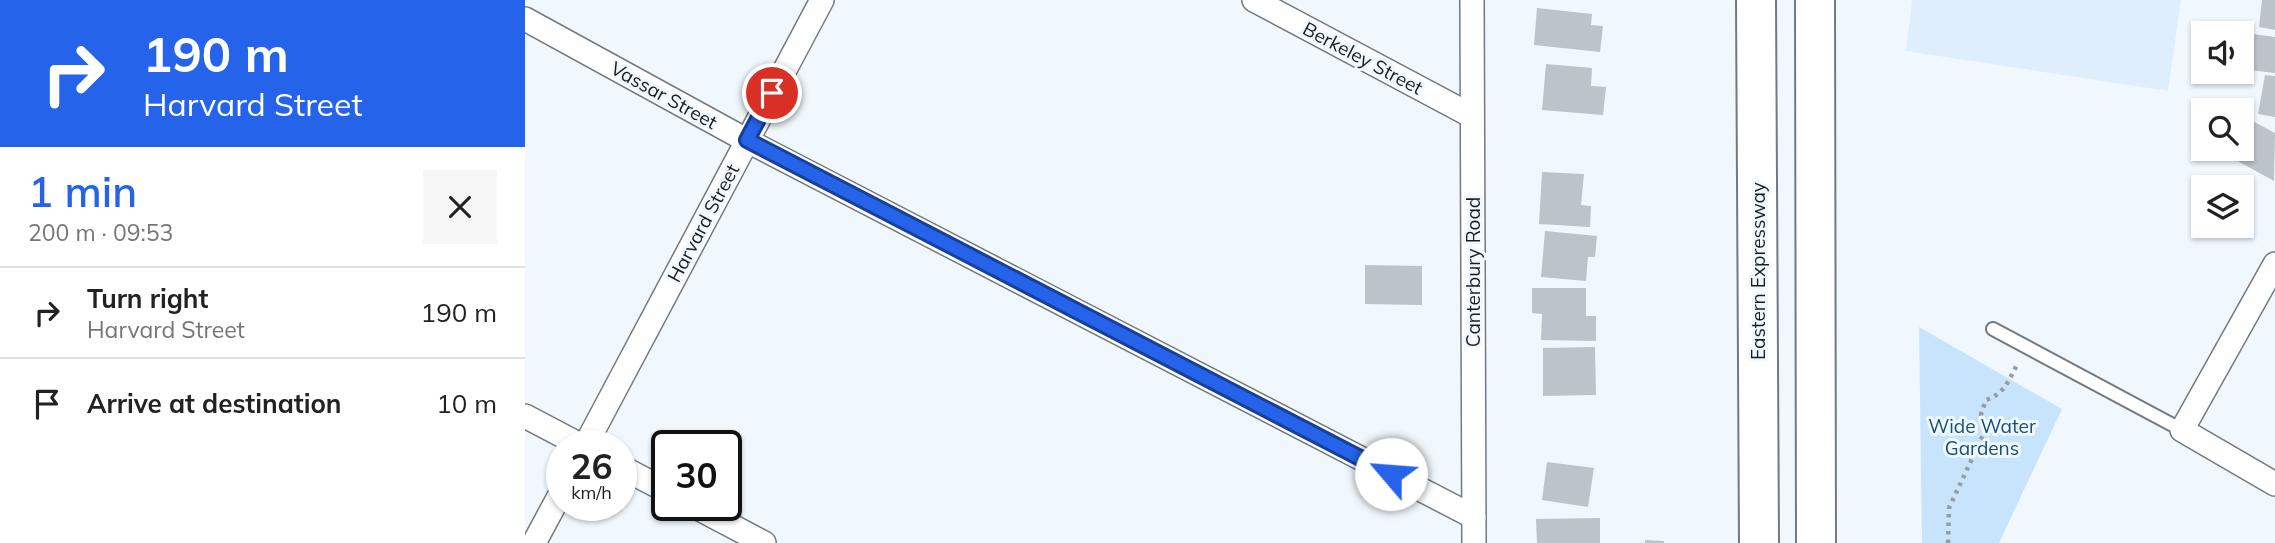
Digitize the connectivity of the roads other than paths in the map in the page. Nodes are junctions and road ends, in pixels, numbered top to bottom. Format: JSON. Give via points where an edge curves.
{"nodes":[{"id":1,"x":822,"y":0,"type":"edge"},
{"id":2,"x":1254,"y":0,"type":"edge"},
{"id":3,"x":1472,"y":0,"type":"edge"},
{"id":4,"x":1756,"y":0,"type":"edge"},
{"id":5,"x":1815,"y":0,"type":"edge"},
{"id":6,"x":1828,"y":0,"type":"edge"},
{"id":7,"x":525,"y":19,"type":"edge"},
{"id":8,"x":1472,"y":116,"type":"junction"},
{"id":9,"x":747,"y":140,"type":"junction"},
{"id":10,"x":1816,"y":149,"type":"junction"},
{"id":11,"x":2275,"y":264,"type":"edge"},
{"id":12,"x":1993,"y":329,"type":"dead end"},
{"id":13,"x":525,"y":416,"type":"edge"},
{"id":14,"x":553,"y":430,"type":"edge"},
{"id":15,"x":593,"y":430,"type":"edge"},
{"id":16,"x":2182,"y":430,"type":"junction"},
{"id":17,"x":2275,"y":484,"type":"edge"},
{"id":18,"x":1474,"y":517,"type":"junction"},
{"id":19,"x":546,"y":521,"type":"edge"},
{"id":20,"x":722,"y":521,"type":"edge"},
{"id":21,"x":1759,"y":541,"type":"edge"},
{"id":22,"x":534,"y":543,"type":"edge"},
{"id":23,"x":764,"y":543,"type":"edge"},
{"id":24,"x":1474,"y":543,"type":"edge"},
{"id":25,"x":1816,"y":543,"type":"edge"}],
"edges":[{"from":1,"to":9,"type":"street","name":"Harvard Street"},
{"from":2,"to":8,"type":"street","name":"Berkeley Street"},
{"from":3,"to":8,"type":"street","name":"Canterbury Road"},
{"from":4,"to":21,"type":"highway","name":"Eastern Expressway"},
{"from":5,"to":10,"type":"highway"},
{"from":6,"to":10,"type":"highway"},
{"from":7,"to":9,"type":"street","name":"Vassar Street"},
{"from":8,"to":18,"type":"street","name":"Canterbury Road"},
{"from":9,"to":15,"type":"street","name":"Harvard Street"},
{"from":9,"to":18,"type":"street","name":"Vassar Street"},
{"from":10,"to":25,"type":"highway"},
{"from":11,"to":16,"type":"street"},
{"from":12,"to":16,"type":"lane"},
{"from":13,"to":14,"type":"street"},
{"from":16,"to":17,"type":"street"},
{"from":18,"to":24,"type":"street","name":"Canterbury Road"},
{"from":19,"to":22,"type":"street"},
{"from":20,"to":23,"type":"street"}]}
